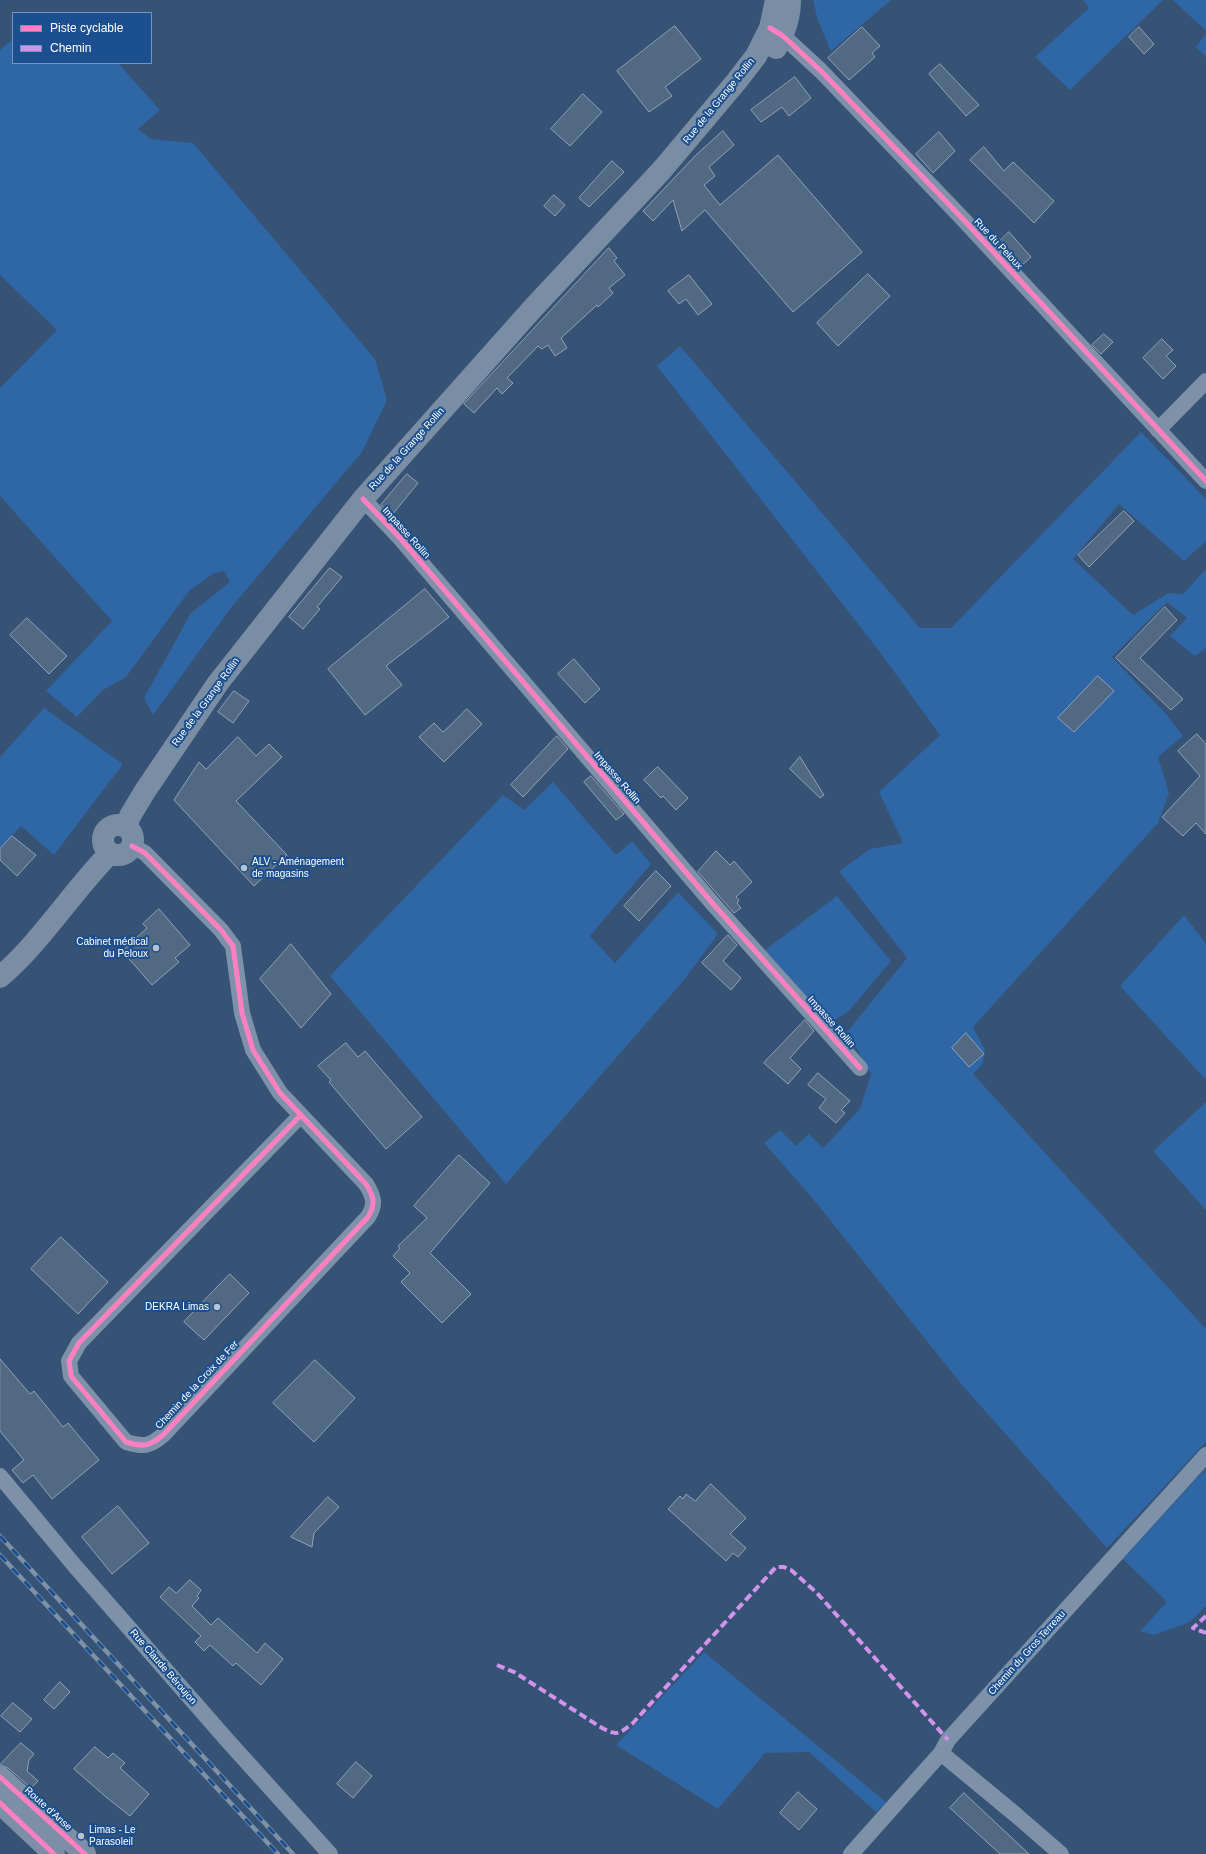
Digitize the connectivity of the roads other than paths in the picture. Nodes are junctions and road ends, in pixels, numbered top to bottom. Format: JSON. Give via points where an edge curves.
{"nodes":[{"id":1,"x":776,"y":0,"type":"edge"},
{"id":2,"x":790,"y":0,"type":"edge"},
{"id":3,"x":776,"y":32,"type":"junction"},
{"id":4,"x":1206,"y":381,"type":"edge"},
{"id":5,"x":1158,"y":430,"type":"junction"},
{"id":6,"x":1206,"y":481,"type":"edge"},
{"id":7,"x":363,"y":499,"type":"junction"},
{"id":8,"x":129,"y":837,"type":"junction"},
{"id":9,"x":0,"y":977,"type":"edge"},
{"id":10,"x":860,"y":1068,"type":"dead end"},
{"id":11,"x":300,"y":1116,"type":"junction"},
{"id":12,"x":1206,"y":1455,"type":"edge"},
{"id":13,"x":0,"y":1476,"type":"edge"},
{"id":14,"x":941,"y":1752,"type":"junction"},
{"id":15,"x":0,"y":1777,"type":"edge"},
{"id":16,"x":0,"y":1804,"type":"edge"},
{"id":17,"x":54,"y":1854,"type":"edge"},
{"id":18,"x":85,"y":1854,"type":"edge"},
{"id":19,"x":330,"y":1854,"type":"edge"},
{"id":20,"x":851,"y":1854,"type":"edge"},
{"id":21,"x":1061,"y":1854,"type":"edge"}],
"edges":[{"from":1,"to":3,"type":"main road"},
{"from":2,"to":3,"type":"main road","via":[[790,7]]},
{"from":3,"to":5,"type":"street","name":"Rue du Peloux","via":[[821,71],[961,217]]},
{"from":3,"to":7,"type":"main road","name":"Rue de la Grange Rollin","via":[[662,171],[534,307]]},
{"from":4,"to":5,"type":"street"},
{"from":5,"to":6,"type":"street","name":"Rue du Peloux"},
{"from":7,"to":8,"type":"main road","name":"Rue de la Grange Rollin","via":[[218,683],[144,791],[130,816]]},
{"from":7,"to":10,"type":"street","name":"Impasse Rollin","via":[[400,538],[709,899]]},
{"from":8,"to":9,"type":"main road","via":[[115,825],[106,832],[104,844],[110,853],[18,962]]},
{"from":8,"to":11,"type":"street","name":"Chemin de la Croix de Fer","via":[[221,930],[233,946],[242,1013],[253,1050],[280,1093]]},
{"from":11,"to":11,"type":"street","name":"Chemin de la Croix de Fer","via":[[366,1184],[372,1194],[374,1208],[163,1435],[153,1444],[140,1446],[126,1442],[72,1376],[70,1361],[79,1343]]},
{"from":12,"to":14,"type":"street","name":"Chemin du Gros Terreau","via":[[948,1740]]},
{"from":13,"to":19,"type":"street","name":"Rue Claude Béroujon","via":[[74,1565]]},
{"from":14,"to":20,"type":"street","name":"Chemin du Gros Terreau"},
{"from":14,"to":21,"type":"street"},
{"from":15,"to":18,"type":"main road","name":"Route d'Anse"},
{"from":16,"to":17,"type":"main road"}]}
